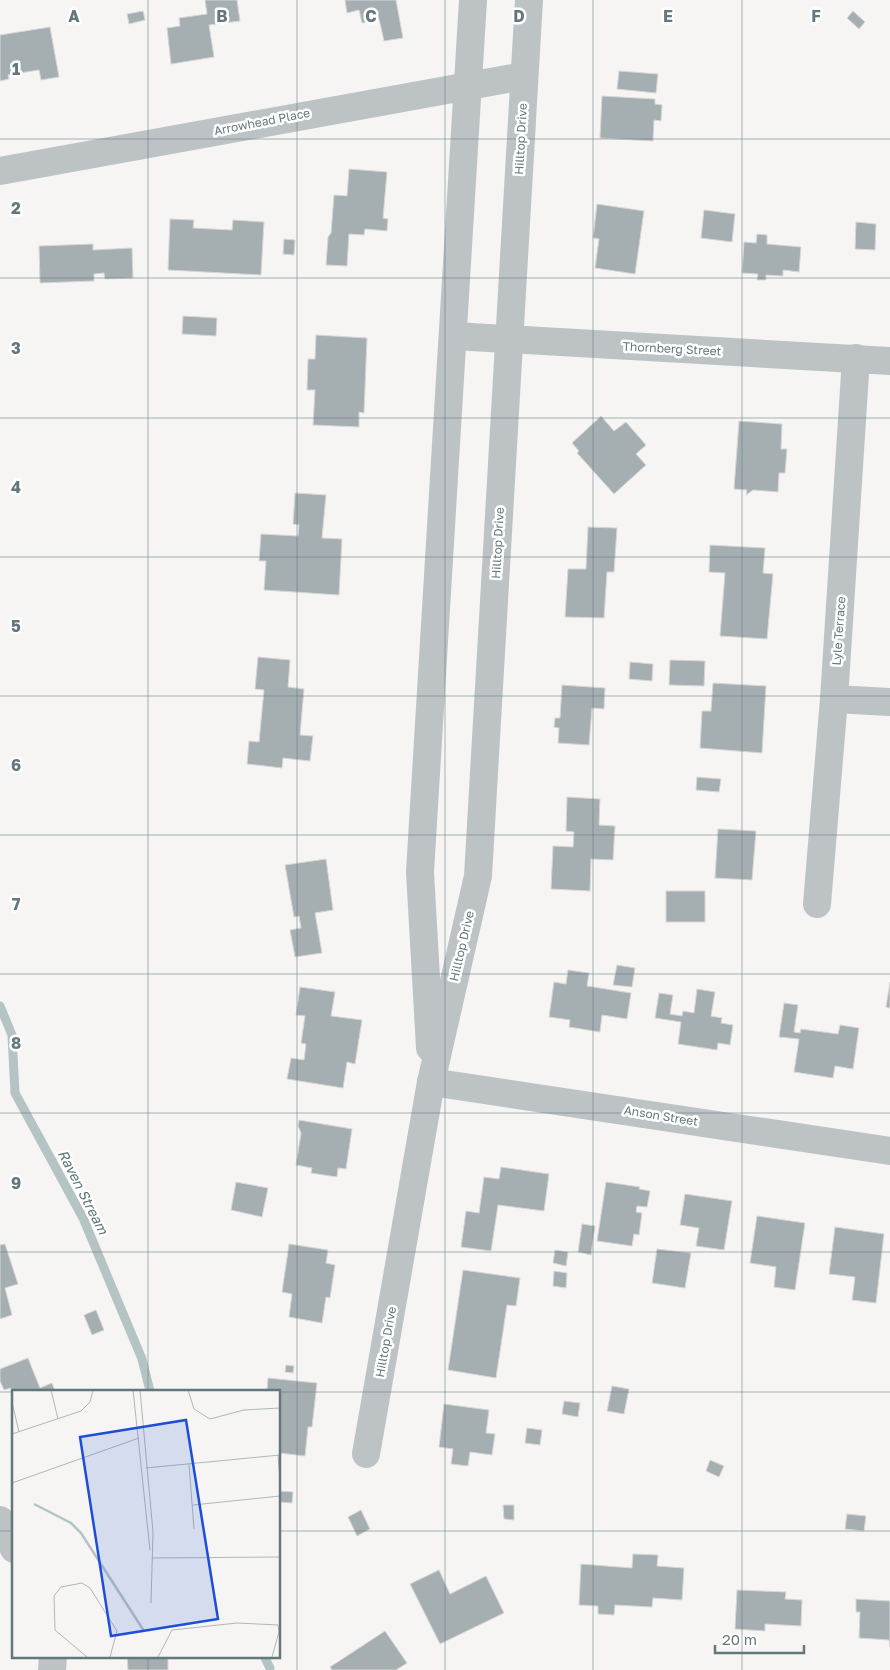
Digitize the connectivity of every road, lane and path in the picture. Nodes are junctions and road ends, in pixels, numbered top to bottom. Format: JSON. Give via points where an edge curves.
{"nodes":[{"id":1,"x":473,"y":0,"type":"edge"},
{"id":2,"x":529,"y":0,"type":"edge"},
{"id":3,"x":524,"y":76,"type":"junction"},
{"id":4,"x":468,"y":84,"type":"junction"},
{"id":5,"x":0,"y":171,"type":"edge"},
{"id":6,"x":454,"y":336,"type":"junction"},
{"id":7,"x":510,"y":340,"type":"junction"},
{"id":8,"x":856,"y":358,"type":"junction"},
{"id":9,"x":890,"y":361,"type":"edge"},
{"id":10,"x":834,"y":699,"type":"junction"},
{"id":11,"x":890,"y":702,"type":"edge"},
{"id":12,"x":817,"y":904,"type":"dead end"},
{"id":13,"x":431,"y":1082,"type":"junction"},
{"id":14,"x":890,"y":1150,"type":"edge"},
{"id":15,"x":366,"y":1454,"type":"dead end"},
{"id":16,"x":0,"y":1520,"type":"edge"},
{"id":17,"x":12,"y":1545,"type":"edge"}],
"edges":[{"from":1,"to":4,"type":"street","name":"Hilltop Drive"},
{"from":2,"to":3,"type":"street","name":"Hilltop Drive"},
{"from":3,"to":4,"type":"street","name":"Arrowhead Place"},
{"from":3,"to":7,"type":"street","name":"Hilltop Drive"},
{"from":4,"to":5,"type":"street","name":"Arrowhead Place"},
{"from":4,"to":6,"type":"street","name":"Hilltop Drive"},
{"from":6,"to":7,"type":"street","name":"Thornberg Street"},
{"from":6,"to":13,"type":"street","name":"Hilltop Drive","via":[[420,872]]},
{"from":7,"to":8,"type":"street","name":"Thornberg Street"},
{"from":7,"to":13,"type":"street","name":"Hilltop Drive","via":[[478,876]]},
{"from":8,"to":9,"type":"street","name":"Thornberg Street"},
{"from":8,"to":10,"type":"street","name":"Lyle Terrace"},
{"from":10,"to":11,"type":"street"},
{"from":10,"to":12,"type":"street","name":"Lyle Terrace"},
{"from":13,"to":14,"type":"street","name":"Anson Street"},
{"from":13,"to":15,"type":"street","name":"Hilltop Drive"},
{"from":16,"to":17,"type":"street"}]}
